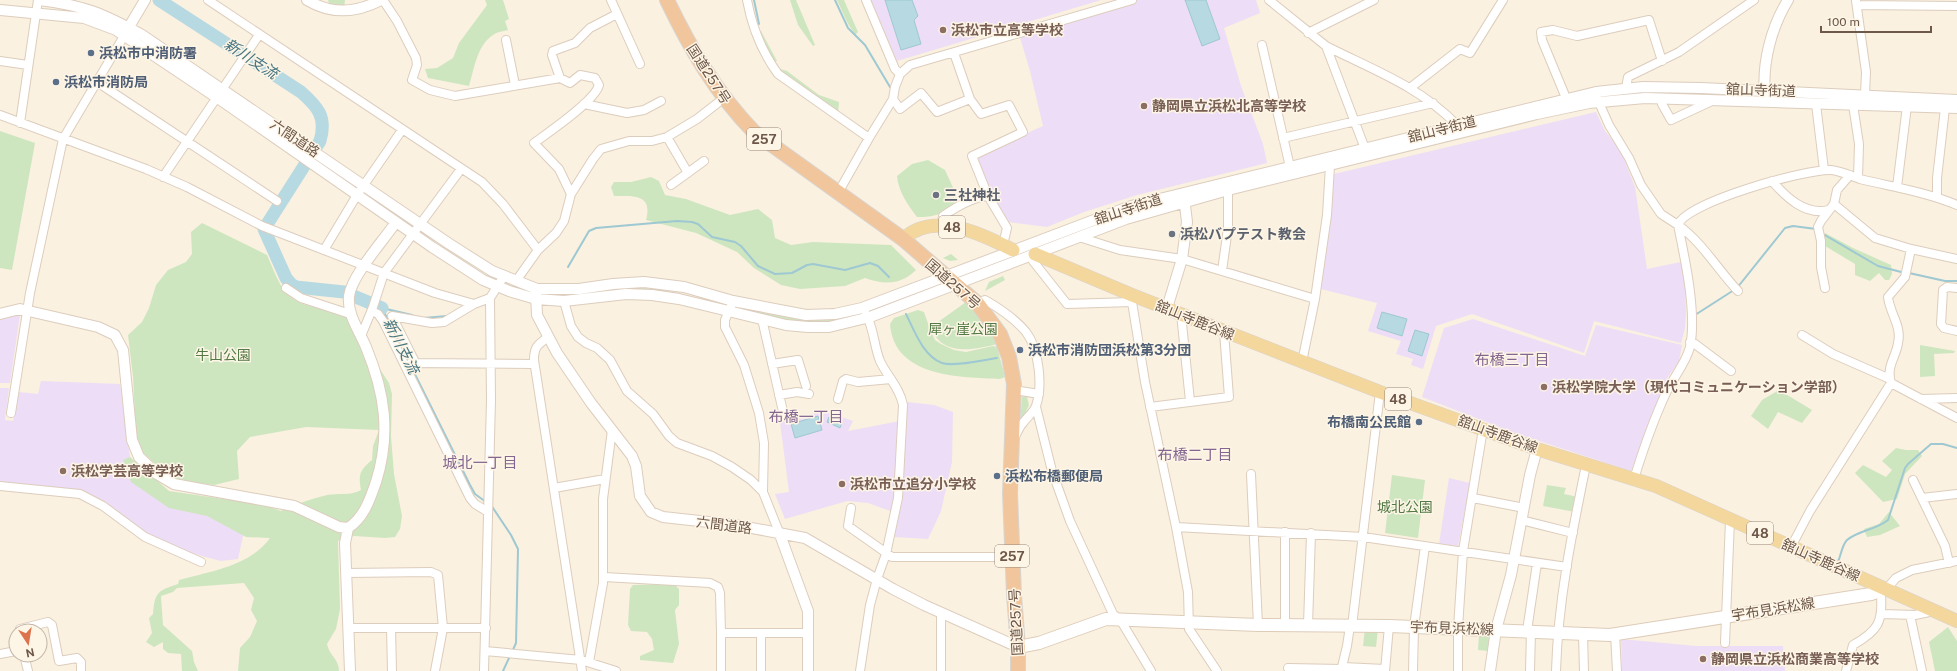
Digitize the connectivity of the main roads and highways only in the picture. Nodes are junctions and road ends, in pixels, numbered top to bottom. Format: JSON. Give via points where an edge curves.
{"nodes":[{"id":1,"x":667,"y":0,"type":"edge"},
{"id":2,"x":903,"y":240,"type":"junction"},
{"id":3,"x":1008,"y":247,"type":"road end"},
{"id":4,"x":1034,"y":258,"type":"road end"},
{"id":5,"x":1886,"y":589,"type":"junction"},
{"id":6,"x":1957,"y":621,"type":"edge"},
{"id":7,"x":1018,"y":647,"type":"junction"},
{"id":8,"x":1018,"y":671,"type":"edge"}],
"edges":[{"from":1,"to":2,"type":"highway","name":"国道257号","number":"257","via":[[699,61],[724,98],[754,132]]},
{"from":2,"to":3,"type":"main road","number":"48","via":[[909,234],[927,227],[942,225],[981,235]]},
{"from":2,"to":7,"type":"highway","name":"国道257号","number":"257","via":[[977,303],[1000,334],[1009,357],[1014,390],[1010,463],[1012,557]]},
{"from":4,"to":5,"type":"main road","name":"舘山寺鹿谷線","number":"48","via":[[1380,392],[1537,449],[1656,486]]},
{"from":5,"to":6,"type":"main road","name":"舘山寺鹿谷線","number":"48"},
{"from":5,"to":7,"type":"main road","name":"宇布見浜松線","via":[[1871,594],[1615,634],[1104,620],[1039,643]]},
{"from":7,"to":8,"type":"highway","name":"国道257号","number":"257"}]}
